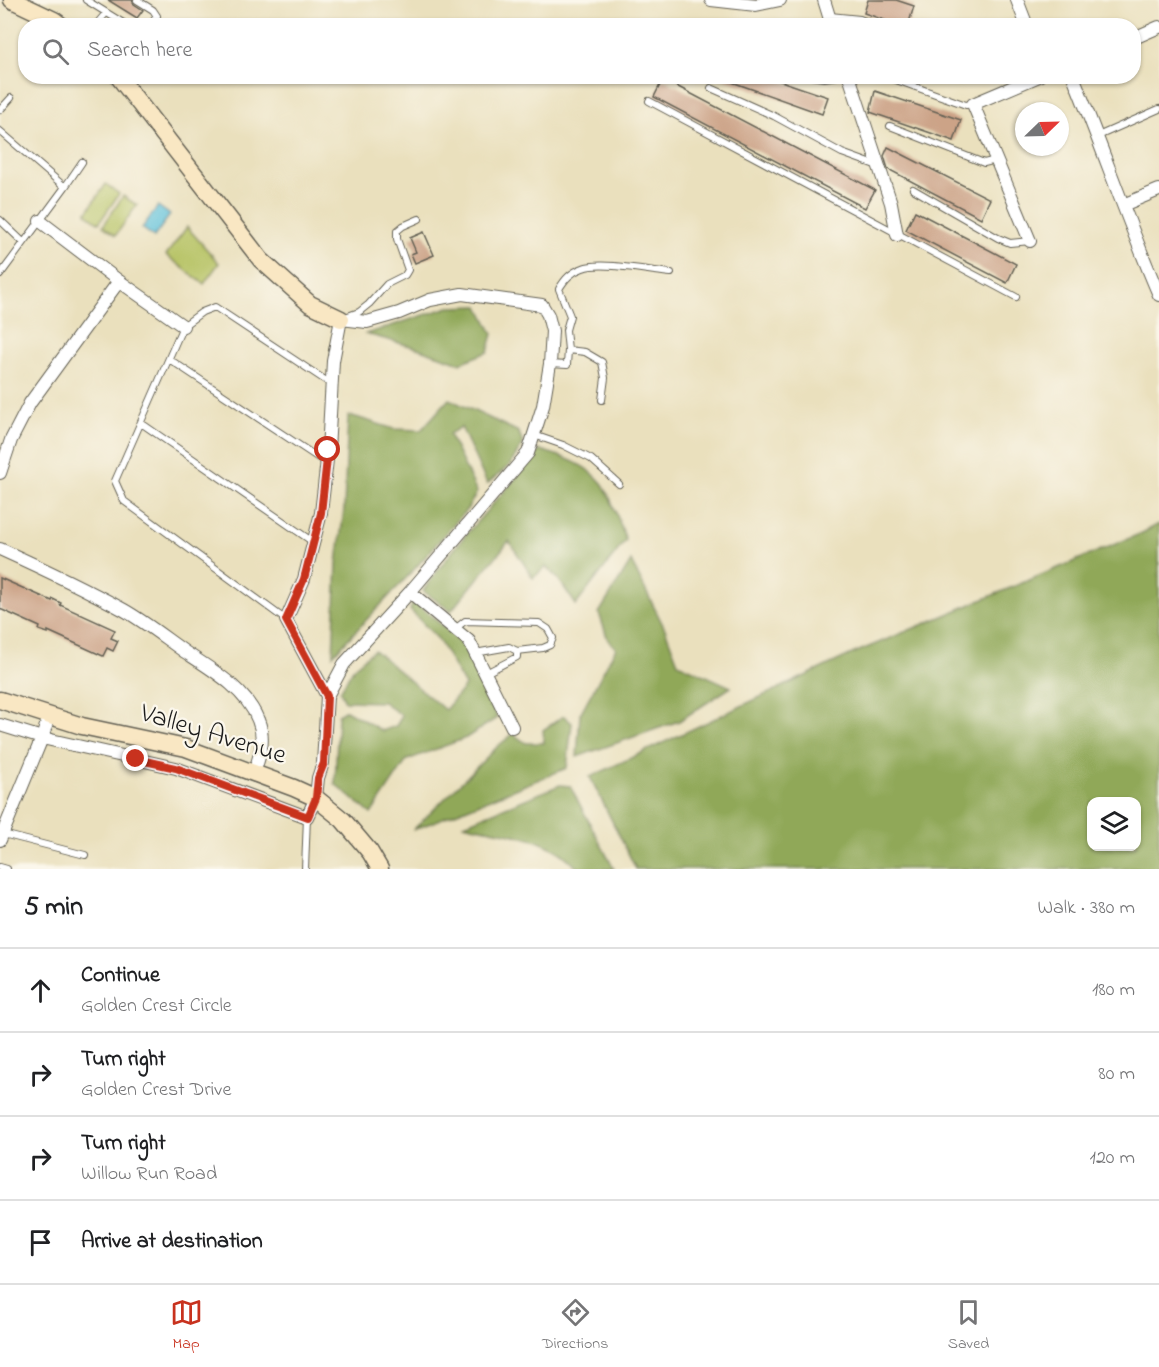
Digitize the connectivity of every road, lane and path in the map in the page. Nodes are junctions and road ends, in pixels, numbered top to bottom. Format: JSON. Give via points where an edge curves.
{"nodes":[{"id":1,"x":12,"y":0,"type":"edge"},
{"id":2,"x":86,"y":0,"type":"edge"},
{"id":3,"x":138,"y":0,"type":"edge"},
{"id":4,"x":711,"y":0,"type":"edge"},
{"id":5,"x":780,"y":0,"type":"edge"},
{"id":6,"x":824,"y":0,"type":"edge"},
{"id":7,"x":1017,"y":0,"type":"edge"},
{"id":8,"x":106,"y":13,"type":"junction"},
{"id":9,"x":50,"y":18,"type":"edge"},
{"id":10,"x":102,"y":18,"type":"edge"},
{"id":11,"x":112,"y":18,"type":"edge"},
{"id":12,"x":156,"y":18,"type":"edge"},
{"id":13,"x":830,"y":18,"type":"edge"},
{"id":14,"x":1024,"y":18,"type":"edge"},
{"id":15,"x":1159,"y":27,"type":"edge"},
{"id":16,"x":1141,"y":35,"type":"edge"},
{"id":17,"x":124,"y":84,"type":"edge"},
{"id":18,"x":852,"y":84,"type":"edge"},
{"id":19,"x":907,"y":84,"type":"edge"},
{"id":20,"x":1020,"y":84,"type":"edge"},
{"id":21,"x":1076,"y":84,"type":"edge"},
{"id":22,"x":711,"y":88,"type":"dead end"},
{"id":23,"x":11,"y":98,"type":"dead end"},
{"id":24,"x":649,"y":101,"type":"dead end"},
{"id":25,"x":974,"y":104,"type":"junction"},
{"id":26,"x":1159,"y":109,"type":"edge"},
{"id":27,"x":0,"y":110,"type":"edge"},
{"id":28,"x":890,"y":126,"type":"dead end"},
{"id":29,"x":0,"y":132,"type":"edge"},
{"id":30,"x":1098,"y":136,"type":"junction"},
{"id":31,"x":997,"y":160,"type":"junction"},
{"id":32,"x":82,"y":162,"type":"dead end"},
{"id":33,"x":879,"y":166,"type":"junction"},
{"id":34,"x":65,"y":188,"type":"junction"},
{"id":35,"x":913,"y":189,"type":"dead end"},
{"id":36,"x":1159,"y":190,"type":"edge"},
{"id":37,"x":1123,"y":205,"type":"junction"},
{"id":38,"x":418,"y":219,"type":"dead end"},
{"id":39,"x":0,"y":220,"type":"edge"},
{"id":40,"x":40,"y":221,"type":"junction"},
{"id":41,"x":897,"y":235,"type":"junction"},
{"id":42,"x":23,"y":242,"type":"junction"},
{"id":43,"x":1030,"y":242,"type":"joint"},
{"id":44,"x":671,"y":273,"type":"dead end"},
{"id":45,"x":0,"y":275,"type":"edge"},
{"id":46,"x":119,"y":281,"type":"junction"},
{"id":47,"x":1159,"y":295,"type":"edge"},
{"id":48,"x":1016,"y":297,"type":"dead end"},
{"id":49,"x":341,"y":319,"type":"junction"},
{"id":50,"x":183,"y":326,"type":"junction"},
{"id":51,"x":568,"y":350,"type":"junction"},
{"id":52,"x":169,"y":359,"type":"junction"},
{"id":53,"x":550,"y":364,"type":"junction"},
{"id":54,"x":332,"y":385,"type":"junction"},
{"id":55,"x":602,"y":400,"type":"dead end"},
{"id":56,"x":141,"y":423,"type":"junction"},
{"id":57,"x":534,"y":435,"type":"junction"},
{"id":58,"x":327,"y":463,"type":"junction"},
{"id":59,"x":0,"y":473,"type":"edge"},
{"id":60,"x":619,"y":484,"type":"dead end"},
{"id":61,"x":313,"y":543,"type":"junction"},
{"id":62,"x":0,"y":549,"type":"edge"},
{"id":63,"x":410,"y":592,"type":"junction"},
{"id":64,"x":286,"y":620,"type":"junction"},
{"id":65,"x":454,"y":629,"type":"junction"},
{"id":66,"x":517,"y":651,"type":"junction"},
{"id":67,"x":474,"y":653,"type":"junction"},
{"id":68,"x":484,"y":674,"type":"junction"},
{"id":69,"x":327,"y":696,"type":"junction"},
{"id":70,"x":0,"y":700,"type":"edge"},
{"id":71,"x":49,"y":716,"type":"junction"},
{"id":72,"x":0,"y":724,"type":"edge"},
{"id":73,"x":512,"y":727,"type":"dead end"},
{"id":74,"x":42,"y":738,"type":"junction"},
{"id":75,"x":254,"y":773,"type":"junction"},
{"id":76,"x":316,"y":798,"type":"junction"},
{"id":77,"x":308,"y":817,"type":"junction"},
{"id":78,"x":3,"y":830,"type":"edge"},
{"id":79,"x":86,"y":855,"type":"dead end"},
{"id":80,"x":0,"y":867,"type":"edge"},
{"id":81,"x":7,"y":869,"type":"edge"},
{"id":82,"x":306,"y":869,"type":"edge"},
{"id":83,"x":380,"y":869,"type":"edge"}],
"edges":[{"from":1,"to":9,"type":"main road"},
{"from":2,"to":8,"type":"lane"},
{"from":3,"to":12,"type":"lane","via":[[153,10]]},
{"from":4,"to":5,"type":"street","via":[[756,5]]},
{"from":6,"to":13,"type":"street"},
{"from":7,"to":14,"type":"street"},
{"from":8,"to":10,"type":"lane"},
{"from":8,"to":11,"type":"lane"},
{"from":15,"to":16,"type":"street"},
{"from":17,"to":49,"type":"main road","via":[[261,260],[310,304]]},
{"from":18,"to":33,"type":"street"},
{"from":19,"to":25,"type":"lane","via":[[966,105]]},
{"from":20,"to":25,"type":"street"},
{"from":21,"to":30,"type":"street"},
{"from":22,"to":33,"type":"lane","via":[[842,153]]},
{"from":23,"to":27,"type":"lane"},
{"from":24,"to":41,"type":"lane"},
{"from":25,"to":31,"type":"street"},
{"from":26,"to":30,"type":"lane"},
{"from":28,"to":31,"type":"lane","via":[[984,163]]},
{"from":29,"to":34,"type":"lane"},
{"from":30,"to":37,"type":"street"},
{"from":31,"to":43,"type":"street"},
{"from":32,"to":34,"type":"lane"},
{"from":33,"to":41,"type":"street"},
{"from":34,"to":40,"type":"lane"},
{"from":35,"to":43,"type":"lane","via":[[998,238],[1010,243]]},
{"from":36,"to":37,"type":"street"},
{"from":37,"to":47,"type":"street"},
{"from":38,"to":49,"type":"lane","via":[[397,231],[408,270],[405,275],[387,284],[360,312]]},
{"from":39,"to":42,"type":"lane"},
{"from":40,"to":42,"type":"lane"},
{"from":40,"to":46,"type":"street"},
{"from":41,"to":48,"type":"lane"},
{"from":42,"to":45,"type":"lane"},
{"from":44,"to":51,"type":"lane","via":[[585,267],[568,275],[558,289],[570,316],[566,330]]},
{"from":46,"to":50,"type":"street"},
{"from":46,"to":59,"type":"street","via":[[30,403]]},
{"from":49,"to":53,"type":"street","via":[[367,322],[430,300],[462,294],[542,305],[552,331]]},
{"from":49,"to":54,"type":"street"},
{"from":50,"to":52,"type":"lane"},
{"from":50,"to":54,"type":"lane","via":[[215,307]]},
{"from":51,"to":53,"type":"lane","via":[[567,365]]},
{"from":51,"to":55,"type":"lane","via":[[585,352],[602,362]]},
{"from":52,"to":56,"type":"lane"},
{"from":52,"to":58,"type":"lane"},
{"from":53,"to":57,"type":"street"},
{"from":54,"to":58,"type":"street"},
{"from":56,"to":61,"type":"lane"},
{"from":56,"to":64,"type":"lane","via":[[115,481],[124,501]]},
{"from":57,"to":60,"type":"lane","via":[[591,459]]},
{"from":57,"to":63,"type":"street","via":[[528,453]]},
{"from":58,"to":61,"type":"street"},
{"from":61,"to":64,"type":"street","via":[[304,579]]},
{"from":62,"to":75,"type":"street","via":[[126,611],[238,691],[254,710],[261,729],[262,747]]},
{"from":63,"to":65,"type":"street"},
{"from":63,"to":69,"type":"street","via":[[344,664]]},
{"from":64,"to":69,"type":"street"},
{"from":65,"to":66,"type":"lane","via":[[465,621],[539,623],[553,638],[543,648]]},
{"from":65,"to":67,"type":"street","via":[[469,641]]},
{"from":66,"to":67,"type":"lane","via":[[509,647]]},
{"from":66,"to":68,"type":"lane","via":[[517,657]]},
{"from":67,"to":68,"type":"street"},
{"from":68,"to":73,"type":"street"},
{"from":69,"to":76,"type":"street","via":[[324,763]]},
{"from":70,"to":71,"type":"main road","name":"Valley Avenue"},
{"from":71,"to":74,"type":"street"},
{"from":71,"to":75,"type":"main road","name":"Valley Avenue","via":[[186,748]]},
{"from":72,"to":74,"type":"street"},
{"from":74,"to":77,"type":"street","via":[[176,768]]},
{"from":74,"to":78,"type":"street"},
{"from":75,"to":76,"type":"main road","name":"Valley Avenue"},
{"from":76,"to":77,"type":"street"},
{"from":76,"to":83,"type":"main road","name":"Valley Avenue","via":[[343,820]]},
{"from":77,"to":82,"type":"lane"},
{"from":78,"to":79,"type":"lane"},
{"from":80,"to":81,"type":"lane"}]}
